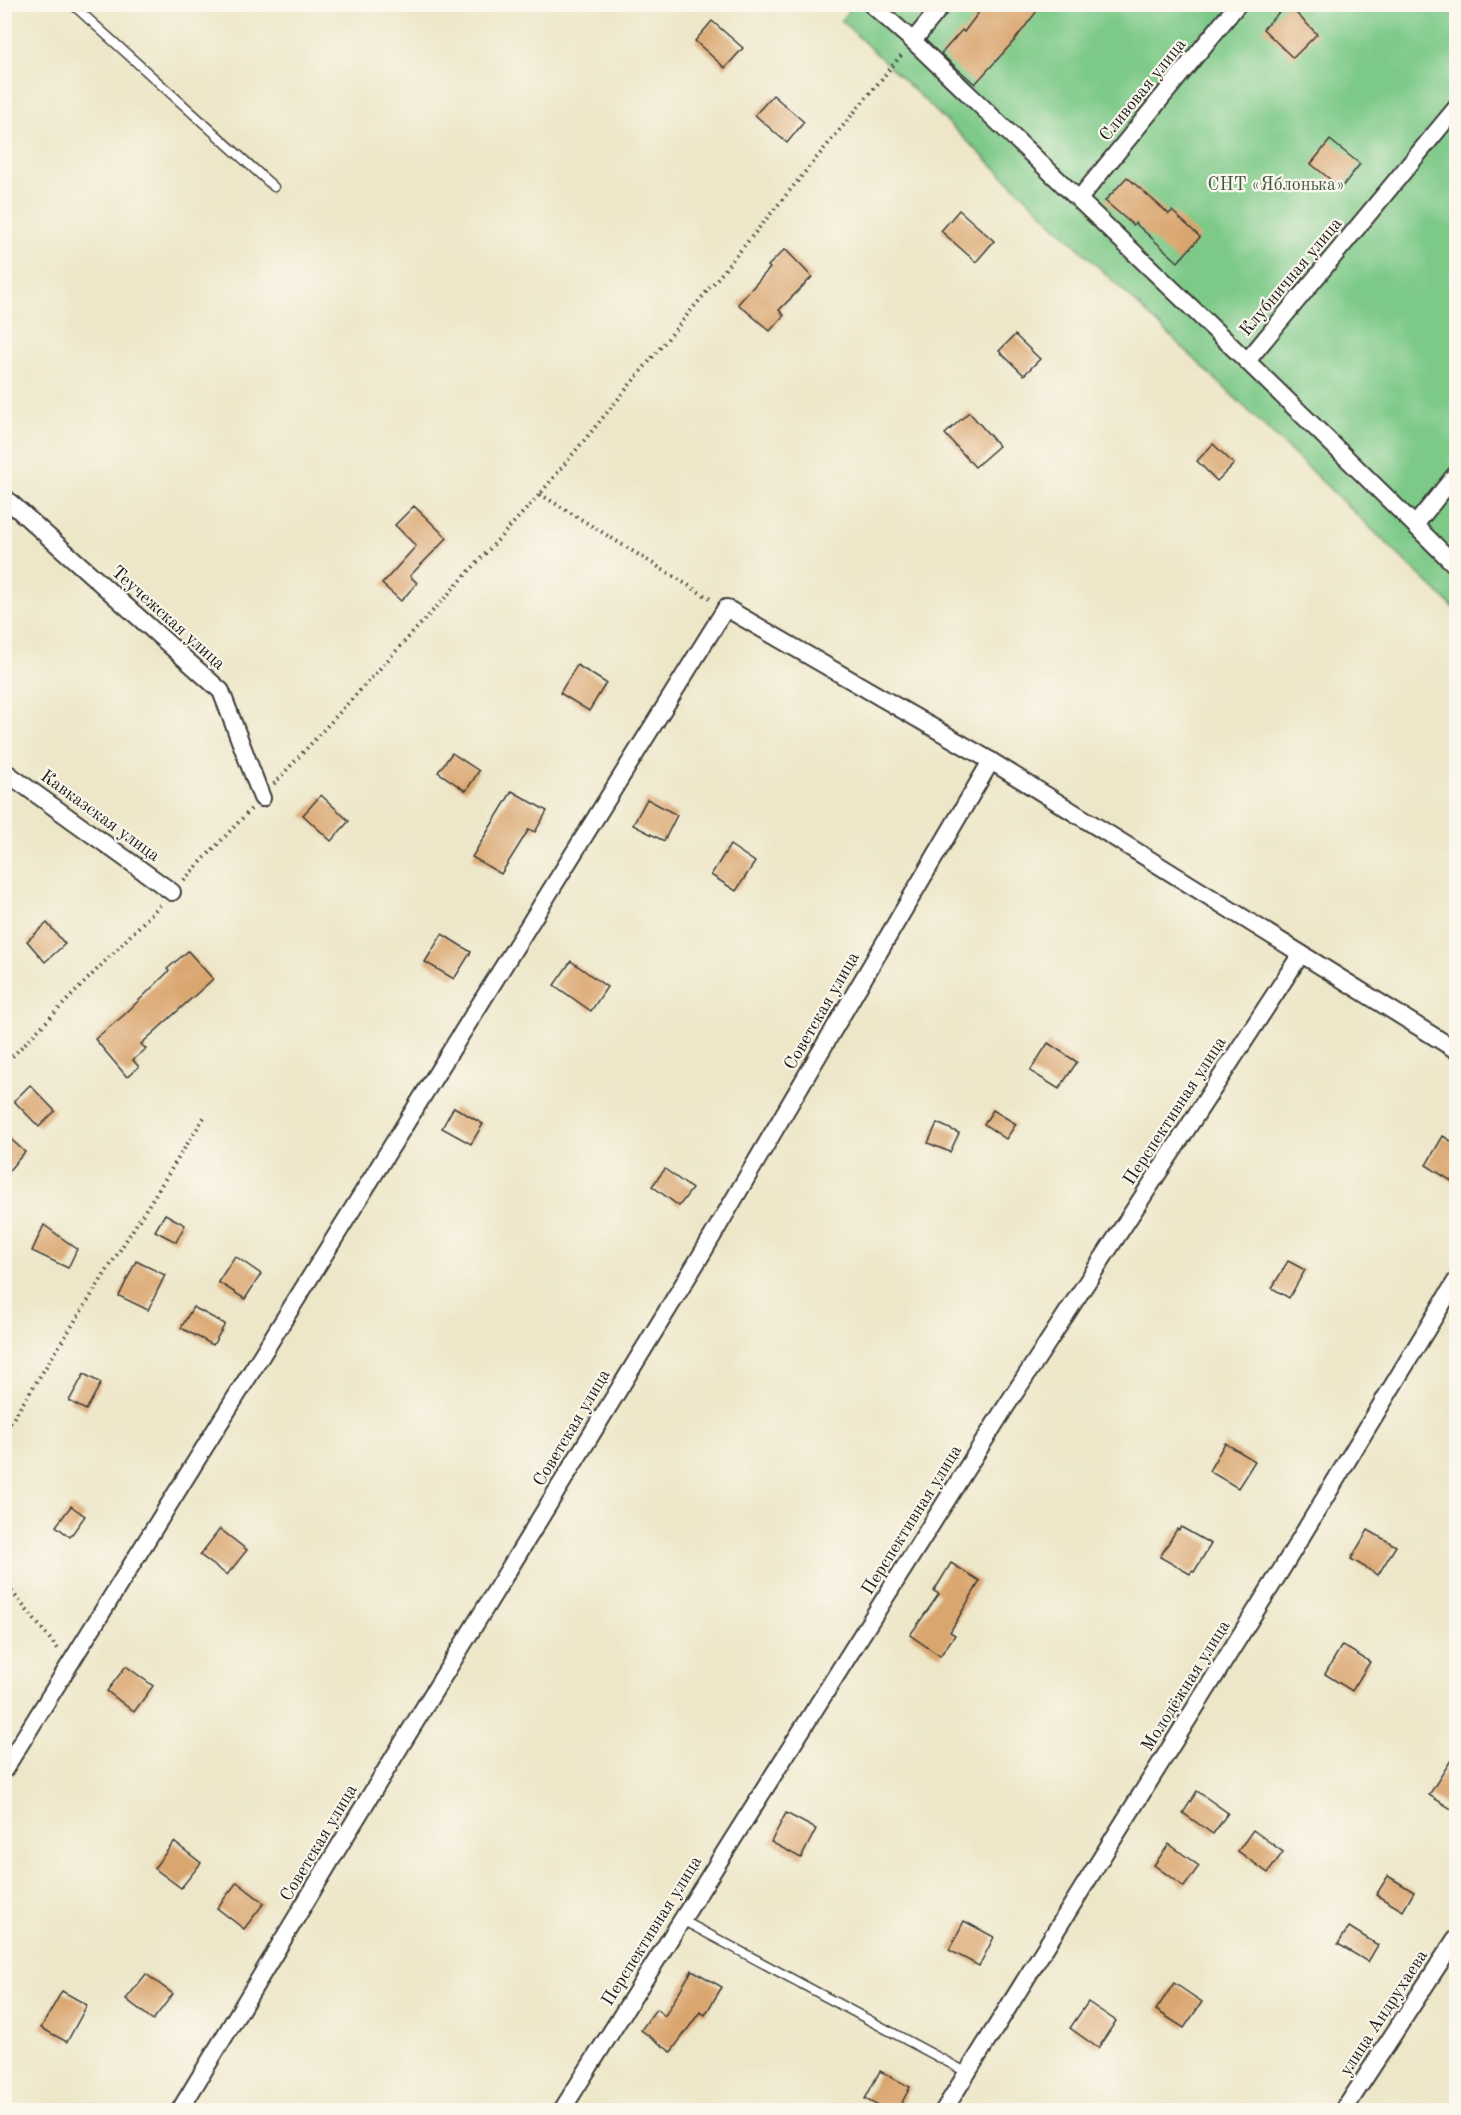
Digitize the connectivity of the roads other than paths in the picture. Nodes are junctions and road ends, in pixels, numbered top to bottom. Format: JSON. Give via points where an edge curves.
{"nodes":[{"id":1,"x":72,"y":4,"type":"edge"},
{"id":2,"x":871,"y":4,"type":"edge"},
{"id":3,"x":943,"y":4,"type":"edge"},
{"id":4,"x":1238,"y":4,"type":"edge"},
{"id":5,"x":914,"y":41,"type":"junction"},
{"id":6,"x":1456,"y":108,"type":"edge"},
{"id":7,"x":274,"y":188,"type":"dead end"},
{"id":8,"x":1078,"y":199,"type":"junction"},
{"id":9,"x":1247,"y":361,"type":"junction"},
{"id":10,"x":1456,"y":474,"type":"edge"},
{"id":11,"x":4,"y":497,"type":"edge"},
{"id":12,"x":1415,"y":525,"type":"junction"},
{"id":13,"x":1456,"y":566,"type":"edge"},
{"id":14,"x":991,"y":761,"type":"junction"},
{"id":15,"x":4,"y":771,"type":"edge"},
{"id":16,"x":262,"y":798,"type":"road end"},
{"id":17,"x":172,"y":892,"type":"road end"},
{"id":18,"x":1301,"y":954,"type":"junction"},
{"id":19,"x":1456,"y":1050,"type":"edge"},
{"id":20,"x":1456,"y":1281,"type":"edge"},
{"id":21,"x":4,"y":1770,"type":"edge"},
{"id":22,"x":682,"y":1920,"type":"junction"},
{"id":23,"x":1456,"y":1938,"type":"edge"},
{"id":24,"x":968,"y":2073,"type":"junction"},
{"id":25,"x":180,"y":2110,"type":"edge"},
{"id":26,"x":562,"y":2110,"type":"edge"},
{"id":27,"x":944,"y":2110,"type":"edge"},
{"id":28,"x":1344,"y":2110,"type":"edge"}],
"edges":[{"from":1,"to":7,"type":"lane"},
{"from":2,"to":5,"type":"street"},
{"from":3,"to":5,"type":"street"},
{"from":4,"to":8,"type":"street","name":"Сливовая улица"},
{"from":5,"to":8,"type":"street"},
{"from":6,"to":9,"type":"street","name":"Клубничная улица"},
{"from":8,"to":9,"type":"street"},
{"from":9,"to":12,"type":"street"},
{"from":10,"to":12,"type":"street"},
{"from":11,"to":16,"type":"street","name":"Теучежская улица","via":[[221,691]]},
{"from":12,"to":13,"type":"street"},
{"from":14,"to":18,"type":"street"},
{"from":14,"to":21,"type":"street","via":[[726,608]]},
{"from":14,"to":25,"type":"street","name":"Советская улица","via":[[703,1252]]},
{"from":15,"to":17,"type":"street","name":"Кавказская улица"},
{"from":18,"to":19,"type":"street"},
{"from":18,"to":22,"type":"street","name":"Перспективная улица","via":[[1001,1414]]},
{"from":20,"to":24,"type":"street","name":"Молодёжная улица"},
{"from":22,"to":24,"type":"lane"},
{"from":22,"to":26,"type":"street","name":"Перспективная улица"},
{"from":23,"to":28,"type":"street","name":"улица Андрухаева"},
{"from":24,"to":27,"type":"street","name":"Молодёжная улица"}]}
